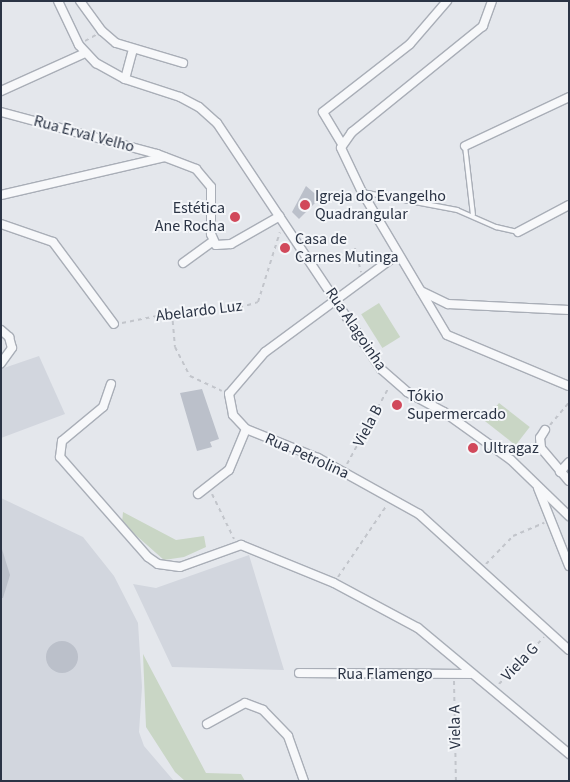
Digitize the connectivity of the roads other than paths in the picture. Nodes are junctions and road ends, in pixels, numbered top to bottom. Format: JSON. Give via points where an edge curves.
{"nodes":[{"id":1,"x":58,"y":1,"type":"edge"},
{"id":2,"x":80,"y":1,"type":"edge"},
{"id":3,"x":447,"y":1,"type":"edge"},
{"id":4,"x":492,"y":1,"type":"edge"},
{"id":5,"x":133,"y":50,"type":"junction"},
{"id":6,"x":84,"y":53,"type":"junction"},
{"id":7,"x":183,"y":63,"type":"dead end"},
{"id":8,"x":125,"y":79,"type":"junction"},
{"id":9,"x":1,"y":91,"type":"edge"},
{"id":10,"x":569,"y":97,"type":"edge"},
{"id":11,"x":1,"y":112,"type":"edge"},
{"id":12,"x":342,"y":144,"type":"junction"},
{"id":13,"x":464,"y":146,"type":"joint"},
{"id":14,"x":167,"y":157,"type":"junction"},
{"id":15,"x":362,"y":192,"type":"junction"},
{"id":16,"x":1,"y":195,"type":"edge"},
{"id":17,"x":569,"y":205,"type":"edge"},
{"id":18,"x":473,"y":215,"type":"junction"},
{"id":19,"x":282,"y":218,"type":"junction"},
{"id":20,"x":1,"y":224,"type":"edge"},
{"id":21,"x":518,"y":232,"type":"joint"},
{"id":22,"x":212,"y":241,"type":"junction"},
{"id":23,"x":398,"y":254,"type":"junction"},
{"id":24,"x":183,"y":263,"type":"dead end"},
{"id":25,"x":419,"y":290,"type":"junction"},
{"id":26,"x":335,"y":299,"type":"junction"},
{"id":27,"x":569,"y":310,"type":"edge"},
{"id":28,"x":114,"y":324,"type":"road end"},
{"id":29,"x":1,"y":330,"type":"edge"},
{"id":30,"x":1,"y":363,"type":"edge"},
{"id":31,"x":111,"y":384,"type":"dead end"},
{"id":32,"x":569,"y":386,"type":"edge"},
{"id":33,"x":246,"y":430,"type":"junction"},
{"id":34,"x":545,"y":430,"type":"road end"},
{"id":35,"x":569,"y":462,"type":"edge"},
{"id":36,"x":560,"y":472,"type":"junction"},
{"id":37,"x":569,"y":481,"type":"edge"},
{"id":38,"x":537,"y":486,"type":"junction"},
{"id":39,"x":198,"y":494,"type":"dead end"},
{"id":40,"x":569,"y":516,"type":"edge"},
{"id":41,"x":569,"y":566,"type":"edge"},
{"id":42,"x":569,"y":650,"type":"edge"},
{"id":43,"x":299,"y":673,"type":"dead end"},
{"id":44,"x":471,"y":674,"type":"junction"},
{"id":45,"x":207,"y":724,"type":"dead end"},
{"id":46,"x":569,"y":754,"type":"edge"},
{"id":47,"x":305,"y":781,"type":"edge"}],
"edges":[{"from":1,"to":6,"type":"street"},
{"from":2,"to":5,"type":"street","via":[[102,31]]},
{"from":3,"to":12,"type":"street","via":[[410,44],[323,112]]},
{"from":4,"to":12,"type":"street","via":[[483,26]]},
{"from":5,"to":7,"type":"street"},
{"from":5,"to":8,"type":"street"},
{"from":6,"to":8,"type":"street","name":"Rua Alagoinha"},
{"from":6,"to":9,"type":"street"},
{"from":8,"to":19,"type":"street","name":"Rua Alagoinha","via":[[199,106],[217,123]]},
{"from":10,"to":13,"type":"street"},
{"from":11,"to":14,"type":"street","name":"Rua Erval Velho"},
{"from":12,"to":15,"type":"street"},
{"from":13,"to":18,"type":"lane"},
{"from":14,"to":16,"type":"street"},
{"from":14,"to":22,"type":"street","name":"Rua Erval Velho","via":[[196,169],[210,188]]},
{"from":15,"to":18,"type":"lane"},
{"from":15,"to":23,"type":"street"},
{"from":17,"to":21,"type":"street"},
{"from":18,"to":21,"type":"lane","via":[[496,227]]},
{"from":19,"to":22,"type":"street","via":[[232,244],[216,245]]},
{"from":19,"to":26,"type":"street","name":"Rua Alagoinha"},
{"from":20,"to":28,"type":"street","via":[[53,242]]},
{"from":22,"to":24,"type":"street"},
{"from":23,"to":25,"type":"street"},
{"from":23,"to":26,"type":"street"},
{"from":25,"to":27,"type":"street","via":[[448,304]]},
{"from":25,"to":32,"type":"street","via":[[440,327],[454,340]]},
{"from":26,"to":33,"type":"street","name":"Rua Petrolina","via":[[265,352],[229,394],[233,415]]},
{"from":26,"to":38,"type":"street","name":"Rua Alagoinha","via":[[371,357],[392,380],[465,426]]},
{"from":29,"to":30,"type":"street","via":[[9,337],[12,348]]},
{"from":31,"to":44,"type":"street","via":[[103,407],[62,441],[59,449],[65,465],[158,564],[180,567],[237,546],[254,548],[334,583],[418,628]]},
{"from":33,"to":39,"type":"street","via":[[229,470],[209,489]]},
{"from":33,"to":42,"type":"street","name":"Rua Petrolina","via":[[343,471],[392,496],[436,527],[479,571]]},
{"from":34,"to":36,"type":"street","via":[[541,448]]},
{"from":35,"to":36,"type":"street"},
{"from":36,"to":37,"type":"street"},
{"from":38,"to":40,"type":"street","name":"Rua Alagoinha"},
{"from":38,"to":41,"type":"street"},
{"from":43,"to":44,"type":"street","name":"Rua Flamengo"},
{"from":44,"to":46,"type":"street"},
{"from":45,"to":47,"type":"street","via":[[245,703],[263,710],[288,736]]}]}
